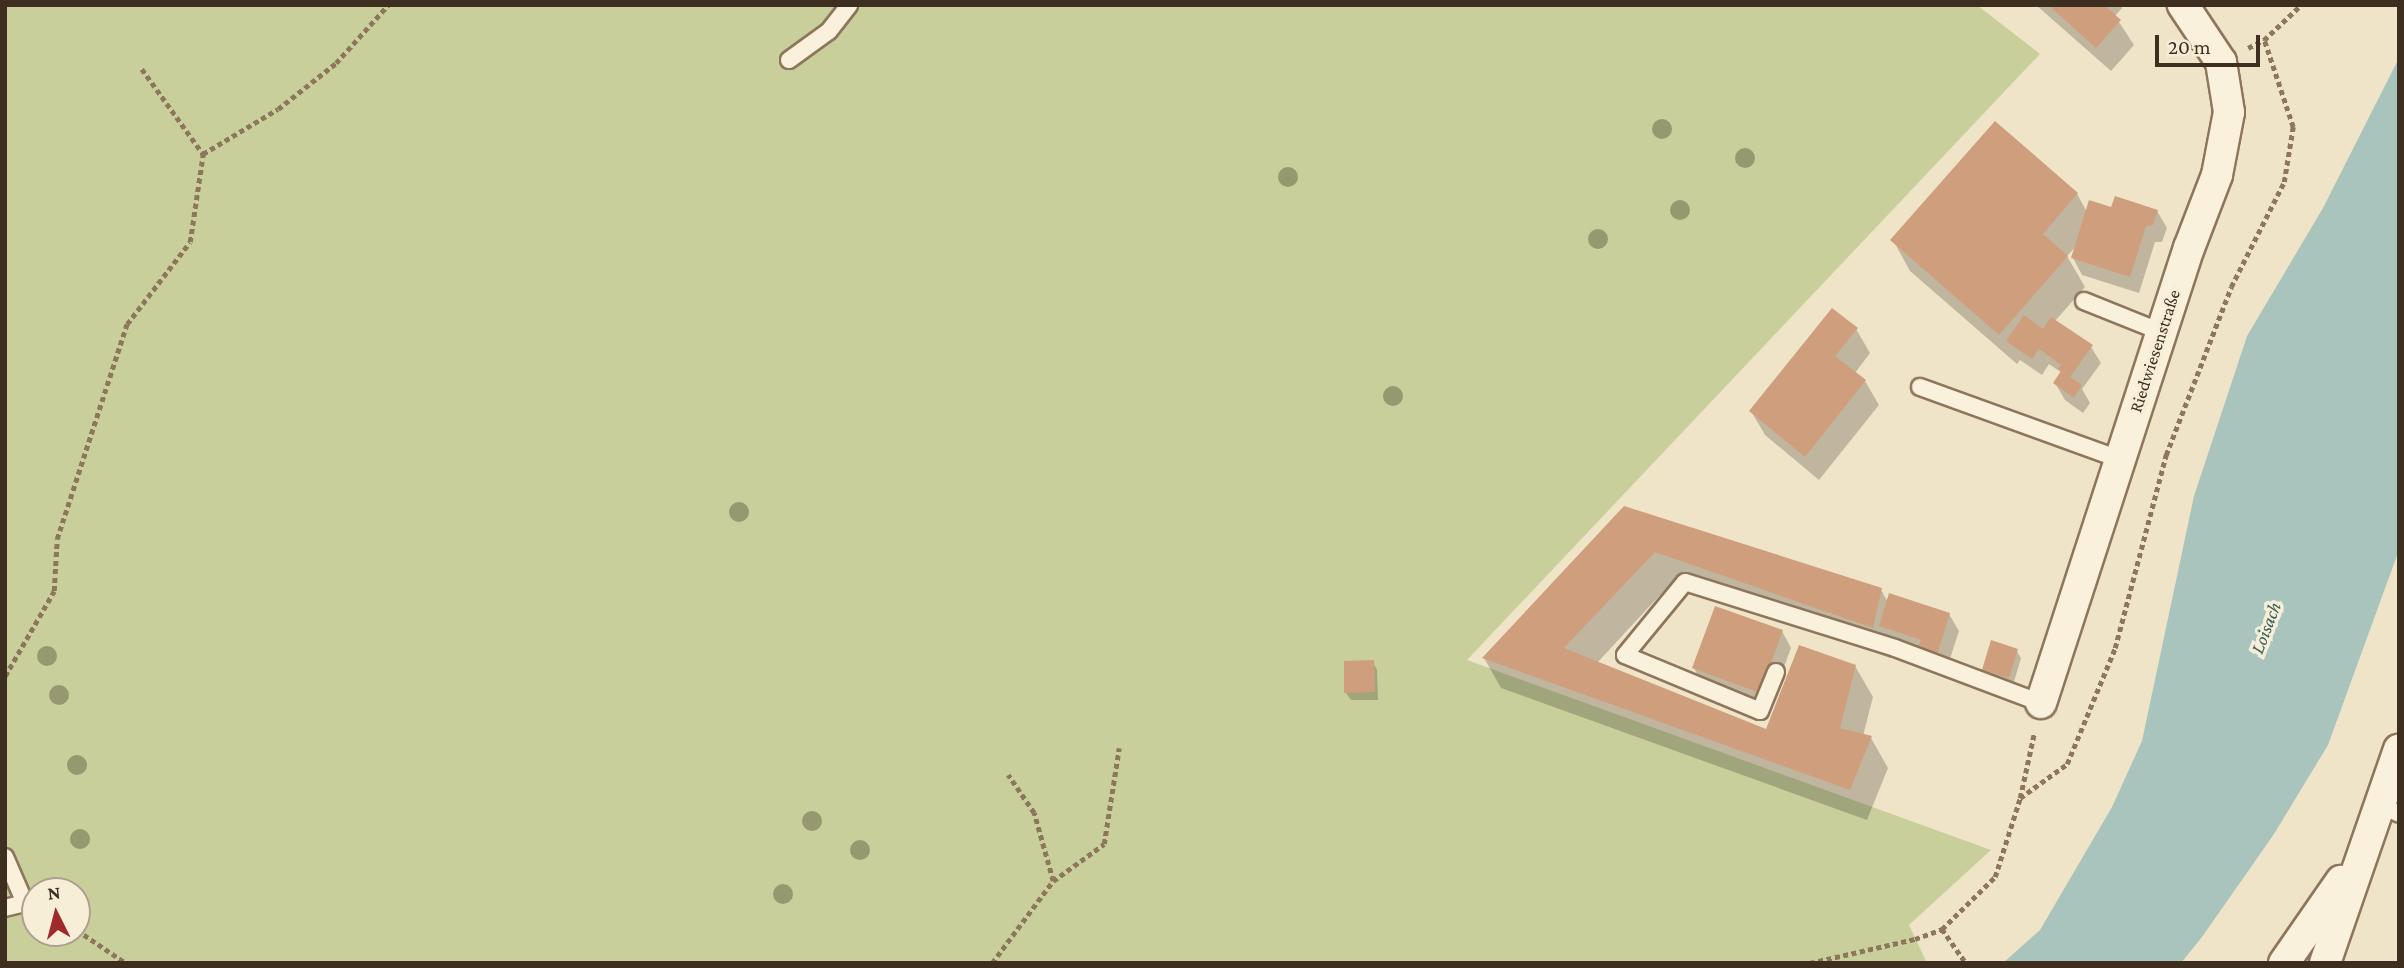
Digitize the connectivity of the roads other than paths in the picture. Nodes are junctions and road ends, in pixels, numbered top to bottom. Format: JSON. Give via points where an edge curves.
{"nodes":[{"id":1,"x":849,"y":5,"type":"edge"},
{"id":2,"x":2183,"y":5,"type":"edge"},
{"id":3,"x":789,"y":60,"type":"dead end"},
{"id":4,"x":2084,"y":301,"type":"dead end"},
{"id":5,"x":2161,"y":332,"type":"junction"},
{"id":6,"x":1920,"y":387,"type":"dead end"},
{"id":7,"x":2119,"y":458,"type":"junction"},
{"id":8,"x":1776,"y":673,"type":"dead end"},
{"id":9,"x":2041,"y":703,"type":"joint"},
{"id":10,"x":2399,"y":749,"type":"edge"},
{"id":11,"x":2388,"y":809,"type":"edge"},
{"id":12,"x":2360,"y":855,"type":"junction"},
{"id":13,"x":5,"y":857,"type":"edge"},
{"id":14,"x":5,"y":908,"type":"edge"},
{"id":15,"x":2284,"y":963,"type":"edge"},
{"id":16,"x":2325,"y":963,"type":"edge"}],
"edges":[{"from":1,"to":3,"type":"lane","via":[[829,31]]},
{"from":2,"to":5,"type":"street","name":"Riedwiesenstraße","via":[[2221,62],[2229,112],[2217,175]]},
{"from":4,"to":5,"type":"lane"},
{"from":5,"to":7,"type":"street","name":"Riedwiesenstraße"},
{"from":6,"to":7,"type":"lane"},
{"from":7,"to":9,"type":"street","name":"Riedwiesenstraße"},
{"from":8,"to":9,"type":"lane","via":[[1760,711],[1625,655],[1685,582],[1895,648]]},
{"from":10,"to":11,"type":"street"},
{"from":11,"to":12,"type":"street"},
{"from":12,"to":15,"type":"street"},
{"from":12,"to":16,"type":"street"},
{"from":13,"to":14,"type":"lane","via":[[24,903]]}]}
